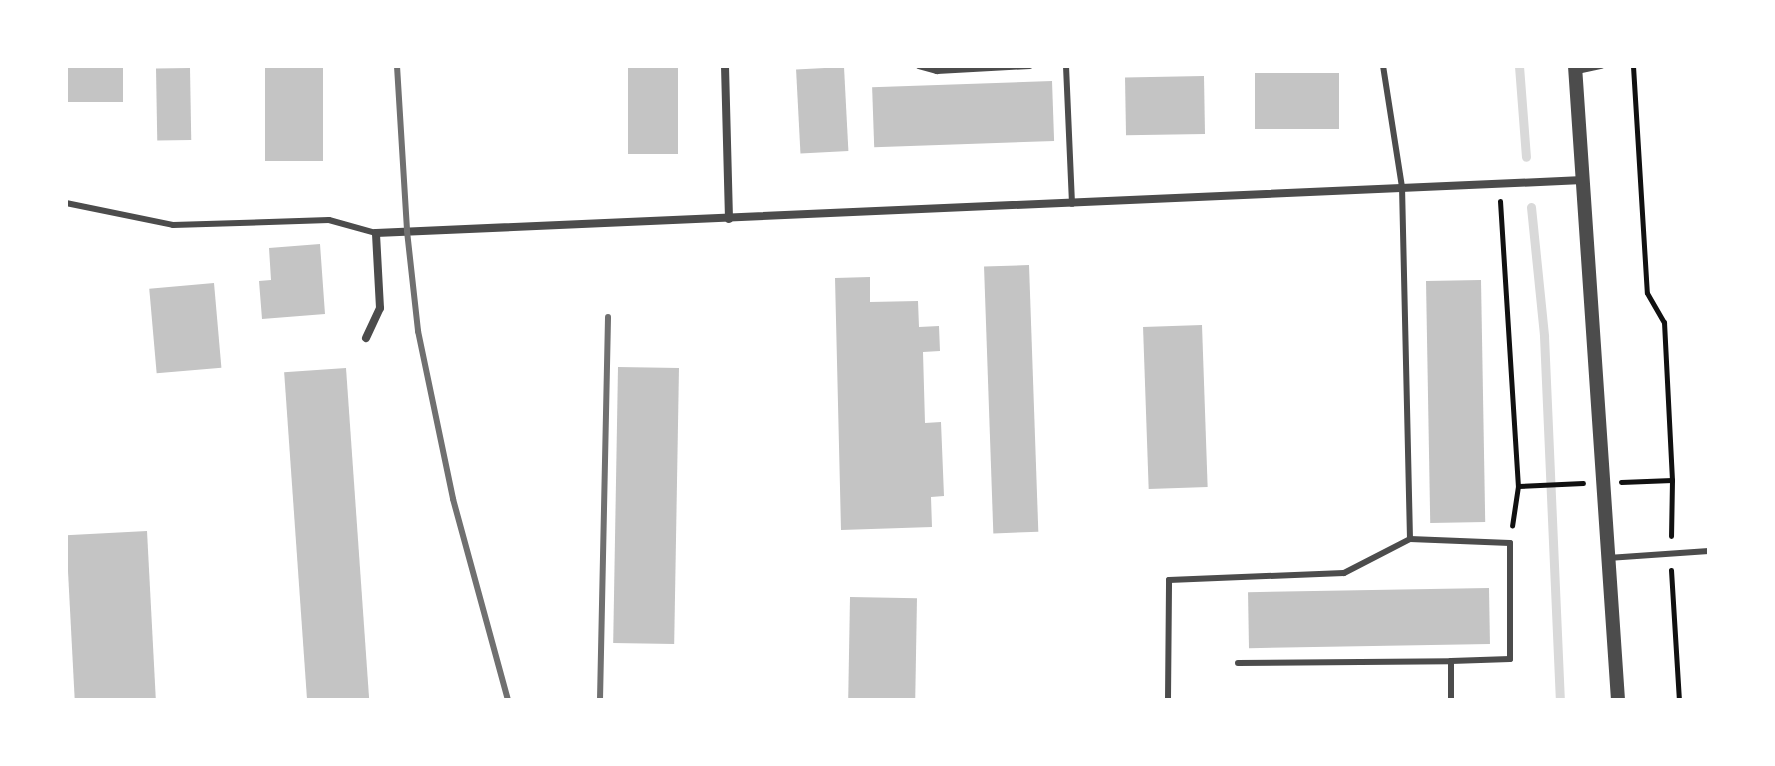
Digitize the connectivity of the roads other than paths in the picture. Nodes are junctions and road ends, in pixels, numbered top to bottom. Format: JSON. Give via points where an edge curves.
{"nodes":[{"id":1,"x":725,"y":66,"type":"edge"},
{"id":2,"x":919,"y":66,"type":"edge"},
{"id":3,"x":1030,"y":66,"type":"edge"},
{"id":4,"x":1066,"y":66,"type":"edge"},
{"id":5,"x":1383,"y":66,"type":"edge"},
{"id":6,"x":1601,"y":66,"type":"edge"},
{"id":7,"x":1575,"y":68,"type":"edge"},
{"id":8,"x":1583,"y":180,"type":"junction"},
{"id":9,"x":1402,"y":187,"type":"junction"},
{"id":10,"x":66,"y":203,"type":"edge"},
{"id":11,"x":1072,"y":204,"type":"junction"},
{"id":12,"x":729,"y":219,"type":"junction"},
{"id":13,"x":376,"y":233,"type":"junction"},
{"id":14,"x":366,"y":338,"type":"dead end"},
{"id":15,"x":1410,"y":539,"type":"junction"},
{"id":16,"x":1709,"y":551,"type":"edge"},
{"id":17,"x":1608,"y":558,"type":"junction"},
{"id":18,"x":1451,"y":661,"type":"junction"},
{"id":19,"x":1238,"y":663,"type":"dead end"},
{"id":20,"x":1168,"y":700,"type":"edge"},
{"id":21,"x":1451,"y":700,"type":"edge"},
{"id":22,"x":1618,"y":700,"type":"edge"}],
"edges":[{"from":1,"to":12,"type":"street"},
{"from":2,"to":3,"type":"lane","via":[[937,71]]},
{"from":4,"to":11,"type":"lane"},
{"from":5,"to":9,"type":"lane"},
{"from":6,"to":7,"type":"lane"},
{"from":7,"to":8,"type":"street"},
{"from":8,"to":9,"type":"street"},
{"from":8,"to":17,"type":"street"},
{"from":9,"to":11,"type":"street"},
{"from":9,"to":15,"type":"lane"},
{"from":10,"to":13,"type":"lane","via":[[173,225],[329,220]]},
{"from":11,"to":12,"type":"street"},
{"from":12,"to":13,"type":"street"},
{"from":13,"to":14,"type":"street","via":[[380,308]]},
{"from":15,"to":18,"type":"lane","via":[[1510,543],[1510,659]]},
{"from":15,"to":20,"type":"lane","via":[[1344,573],[1169,580]]},
{"from":16,"to":17,"type":"lane"},
{"from":17,"to":22,"type":"street"},
{"from":18,"to":19,"type":"lane"},
{"from":18,"to":21,"type":"lane"}]}
